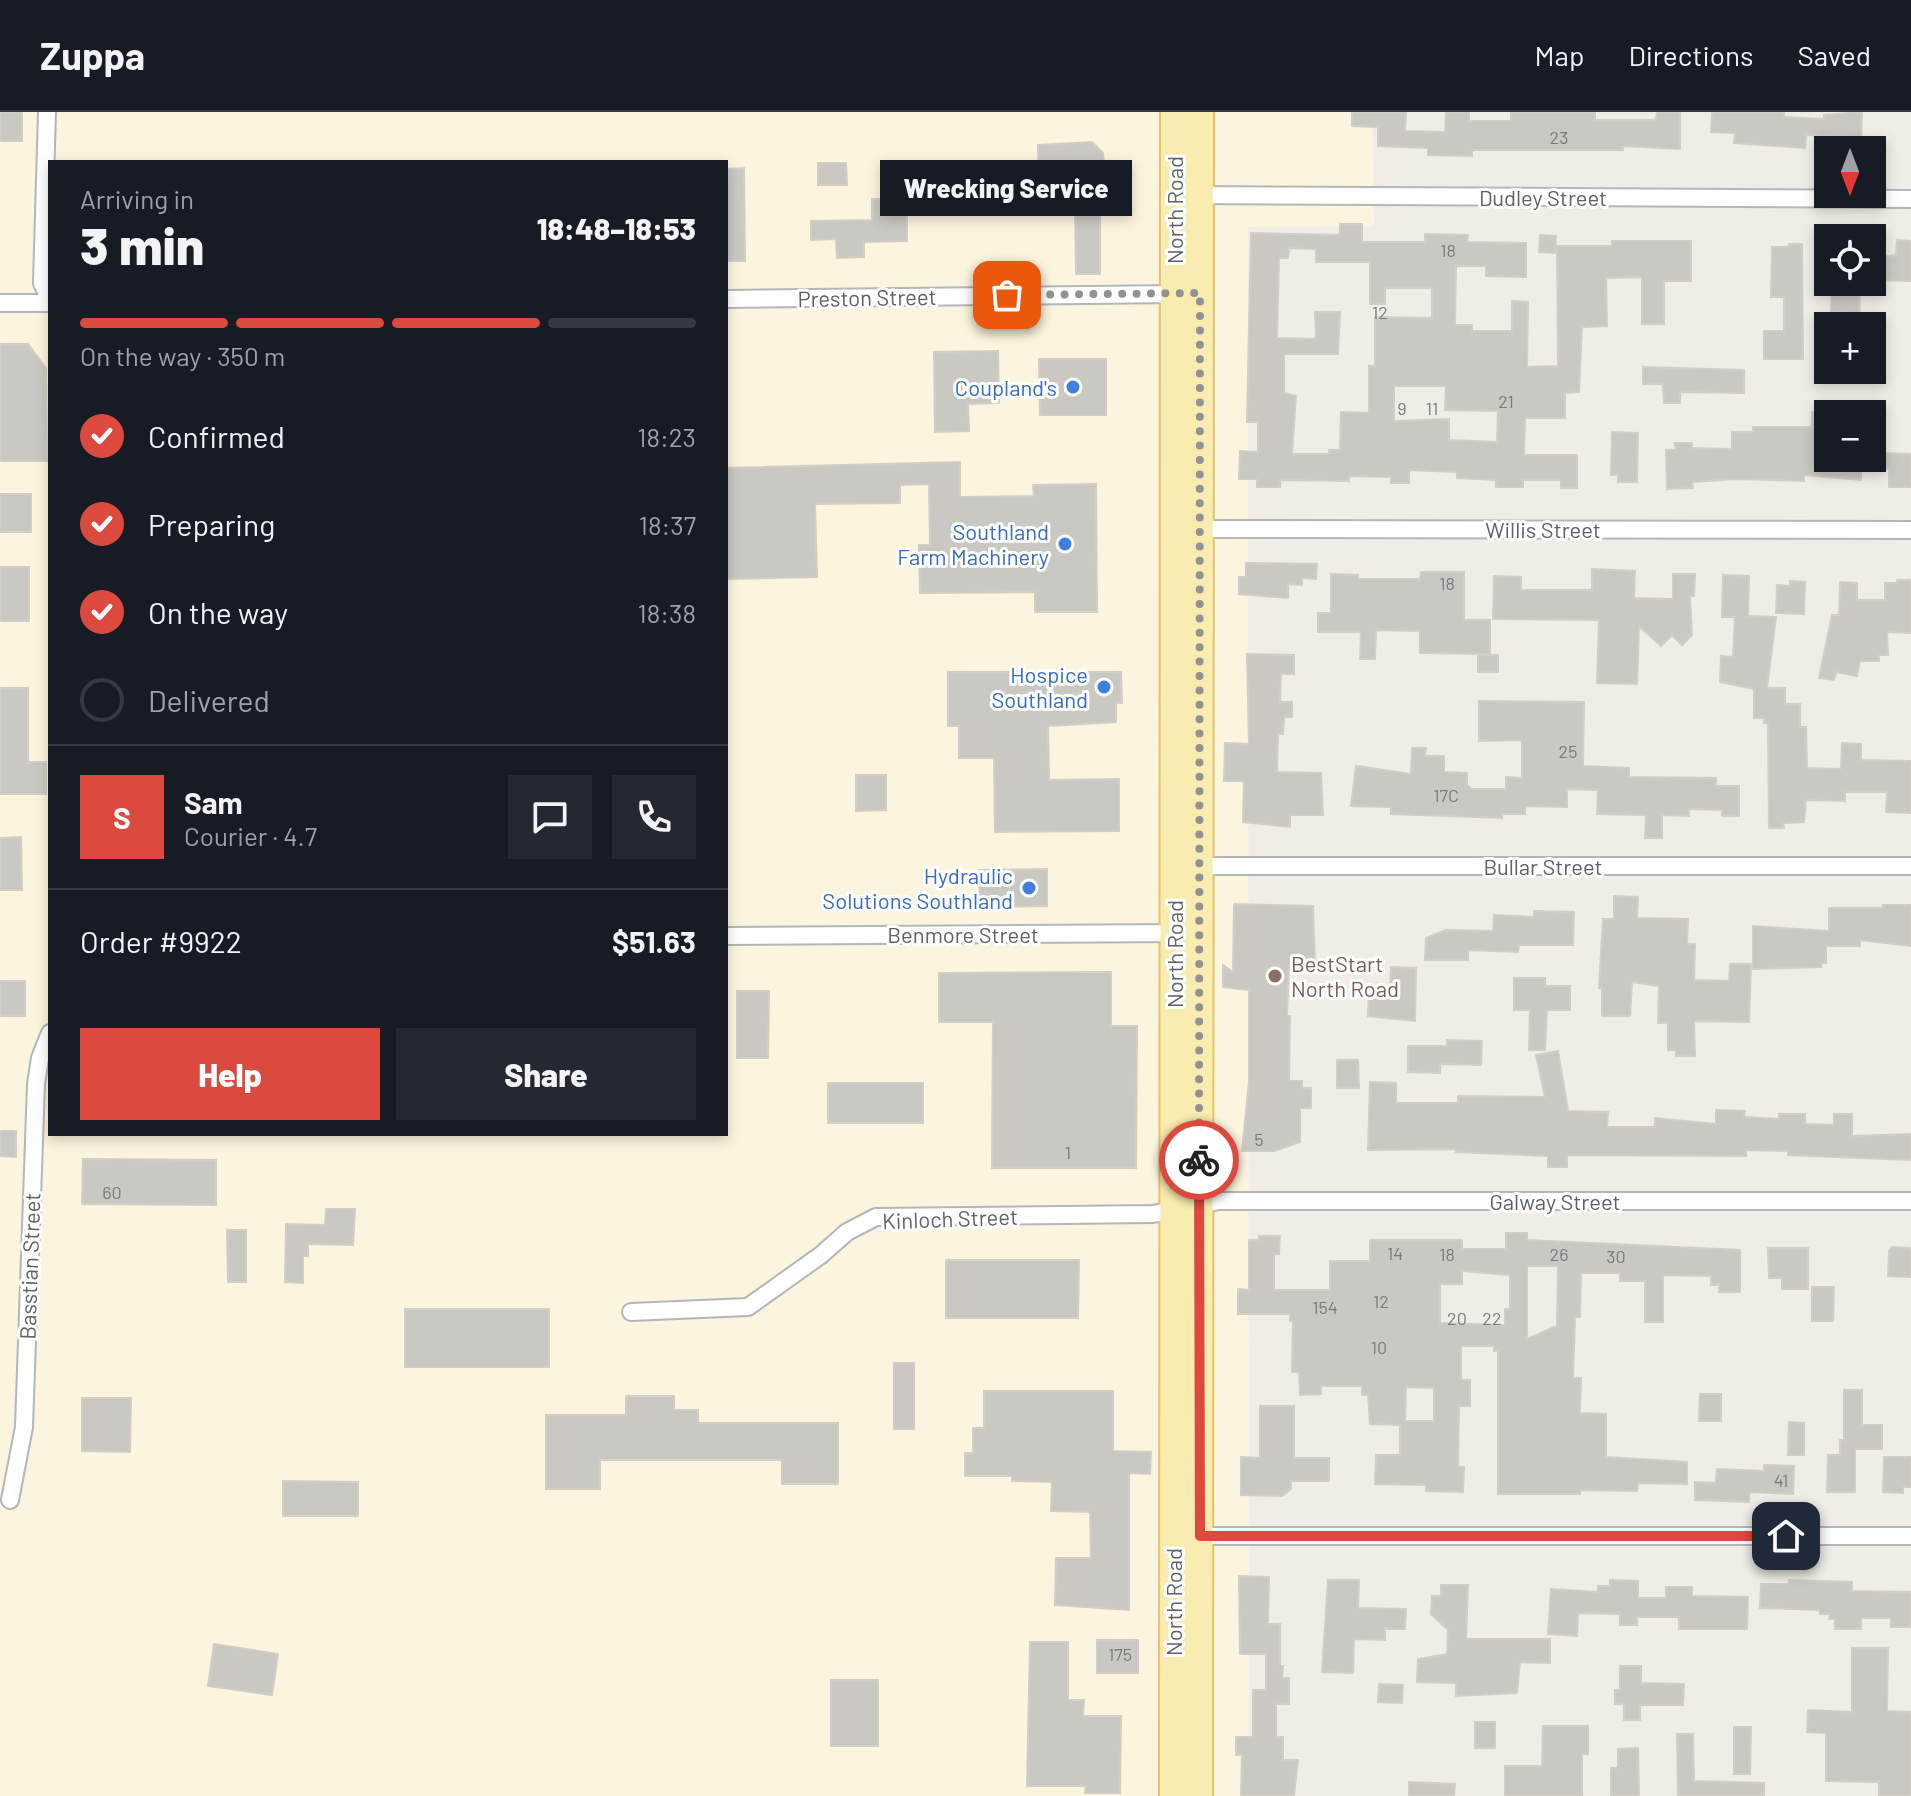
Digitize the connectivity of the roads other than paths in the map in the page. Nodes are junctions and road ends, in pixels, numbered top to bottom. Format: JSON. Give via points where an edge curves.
{"nodes":[{"id":1,"x":47,"y":112,"type":"edge"},
{"id":2,"x":1174,"y":112,"type":"edge"},
{"id":3,"x":1200,"y":112,"type":"edge"},
{"id":4,"x":1187,"y":195,"type":"junction"},
{"id":5,"x":1911,"y":199,"type":"edge"},
{"id":6,"x":1200,"y":293,"type":"junction"},
{"id":7,"x":1174,"y":294,"type":"junction"},
{"id":8,"x":48,"y":296,"type":"edge"},
{"id":9,"x":728,"y":299,"type":"edge"},
{"id":10,"x":48,"y":301,"type":"edge"},
{"id":11,"x":0,"y":303,"type":"edge"},
{"id":12,"x":1187,"y":529,"type":"junction"},
{"id":13,"x":1911,"y":530,"type":"edge"},
{"id":14,"x":1187,"y":866,"type":"junction"},
{"id":15,"x":1911,"y":866,"type":"edge"},
{"id":16,"x":1187,"y":933,"type":"junction"},
{"id":17,"x":728,"y":936,"type":"edge"},
{"id":18,"x":48,"y":1038,"type":"edge"},
{"id":19,"x":1911,"y":1201,"type":"edge"},
{"id":20,"x":1187,"y":1207,"type":"junction"},
{"id":21,"x":631,"y":1312,"type":"dead end"},
{"id":22,"x":10,"y":1500,"type":"dead end"},
{"id":23,"x":1187,"y":1536,"type":"junction"},
{"id":24,"x":1911,"y":1536,"type":"edge"},
{"id":25,"x":1173,"y":1796,"type":"edge"},
{"id":26,"x":1199,"y":1796,"type":"edge"}],
"edges":[{"from":1,"to":8,"type":"street","via":[[42,283]]},
{"from":2,"to":4,"type":"main road","name":"North Road"},
{"from":3,"to":4,"type":"main road","name":"North Road"},
{"from":4,"to":5,"type":"street","name":"Dudley Street"},
{"from":4,"to":6,"type":"main road","name":"North Road"},
{"from":4,"to":7,"type":"main road","name":"North Road"},
{"from":6,"to":7,"type":"street","name":"Preston Street"},
{"from":6,"to":12,"type":"main road","name":"North Road"},
{"from":7,"to":9,"type":"street","name":"Preston Street"},
{"from":7,"to":12,"type":"main road","name":"North Road"},
{"from":10,"to":11,"type":"street"},
{"from":12,"to":13,"type":"street","name":"Willis Street"},
{"from":12,"to":14,"type":"main road","name":"North Road"},
{"from":14,"to":15,"type":"street","name":"Bullar Street"},
{"from":14,"to":16,"type":"main road","name":"North Road"},
{"from":16,"to":17,"type":"street","name":"Benmore Street"},
{"from":16,"to":20,"type":"main road","name":"North Road"},
{"from":18,"to":22,"type":"street","name":"Basstian Street","via":[[36,1084],[24,1427]]},
{"from":19,"to":20,"type":"street","name":"Galway Street","via":[[1219,1201]]},
{"from":20,"to":21,"type":"street","name":"Kinloch Street","via":[[1153,1214],[876,1217],[847,1232],[748,1307]]},
{"from":20,"to":23,"type":"main road","name":"North Road"},
{"from":23,"to":24,"type":"street"},
{"from":23,"to":25,"type":"main road","name":"North Road"},
{"from":23,"to":26,"type":"main road","name":"North Road"}]}
